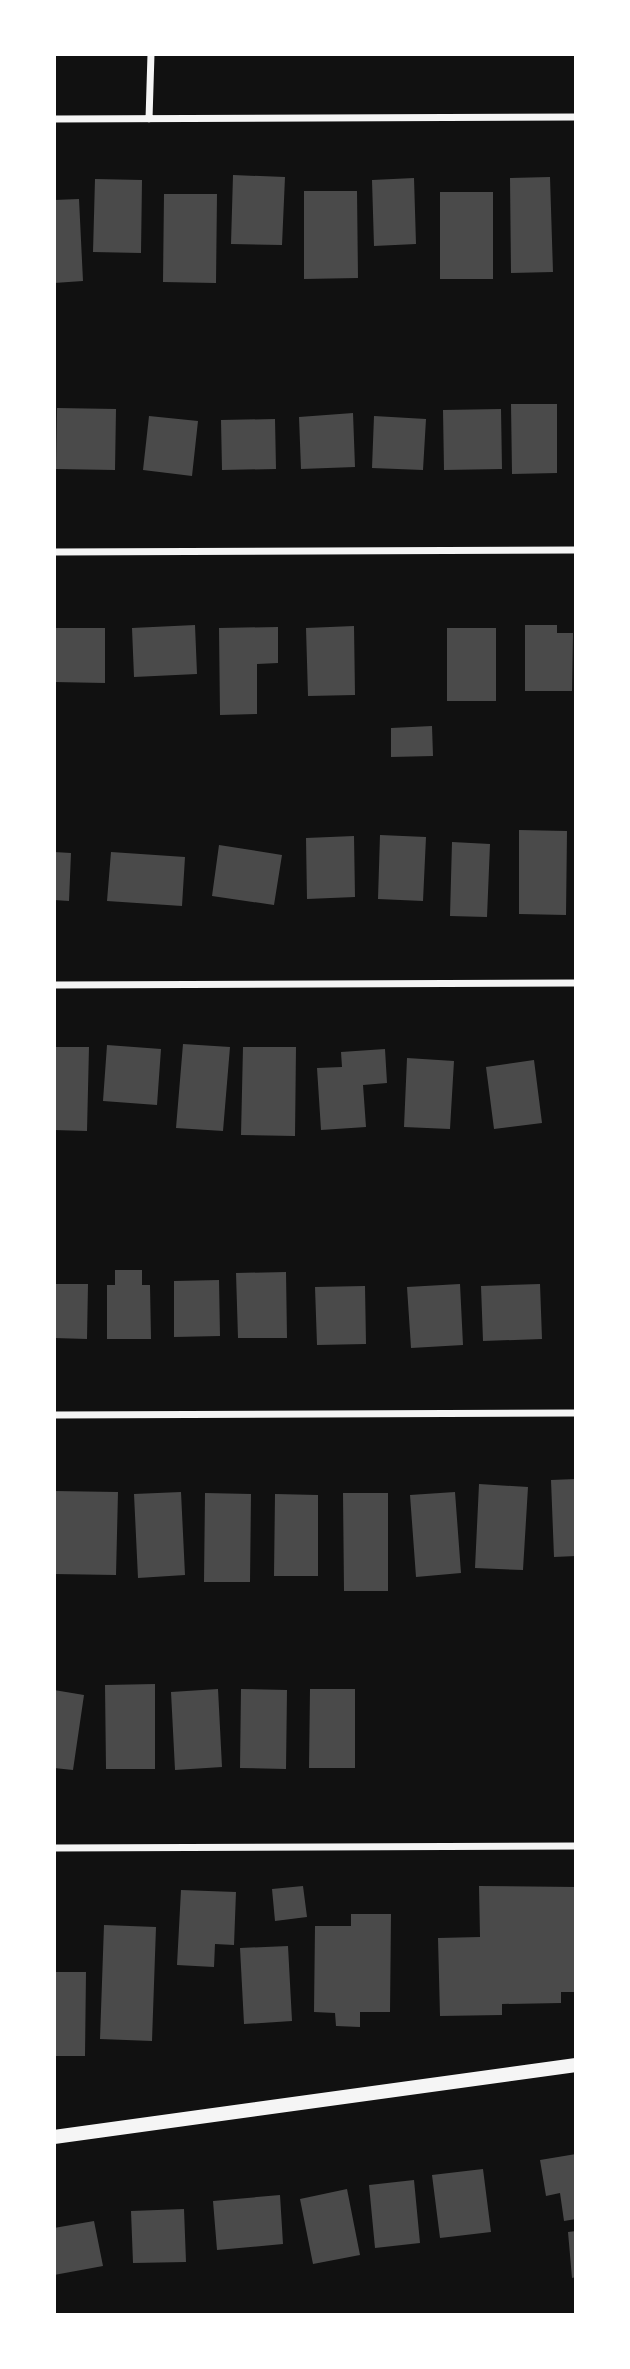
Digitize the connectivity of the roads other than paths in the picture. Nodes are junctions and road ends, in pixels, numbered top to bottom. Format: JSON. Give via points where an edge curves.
{"nodes":[{"id":1,"x":151,"y":54,"type":"edge"},
{"id":2,"x":576,"y":117,"type":"edge"},
{"id":3,"x":54,"y":119,"type":"edge"},
{"id":4,"x":149,"y":119,"type":"junction"},
{"id":5,"x":576,"y":550,"type":"edge"},
{"id":6,"x":54,"y":552,"type":"edge"},
{"id":7,"x":576,"y":983,"type":"edge"},
{"id":8,"x":54,"y":985,"type":"edge"},
{"id":9,"x":576,"y":1413,"type":"edge"},
{"id":10,"x":54,"y":1415,"type":"edge"},
{"id":11,"x":576,"y":1846,"type":"edge"},
{"id":12,"x":54,"y":1848,"type":"edge"},
{"id":13,"x":576,"y":2065,"type":"edge"},
{"id":14,"x":54,"y":2137,"type":"edge"}],
"edges":[{"from":1,"to":4,"type":"street"},
{"from":2,"to":4,"type":"street"},
{"from":3,"to":4,"type":"street"},
{"from":5,"to":6,"type":"street"},
{"from":7,"to":8,"type":"street"},
{"from":9,"to":10,"type":"street"},
{"from":11,"to":12,"type":"street"},
{"from":13,"to":14,"type":"main road"}]}
